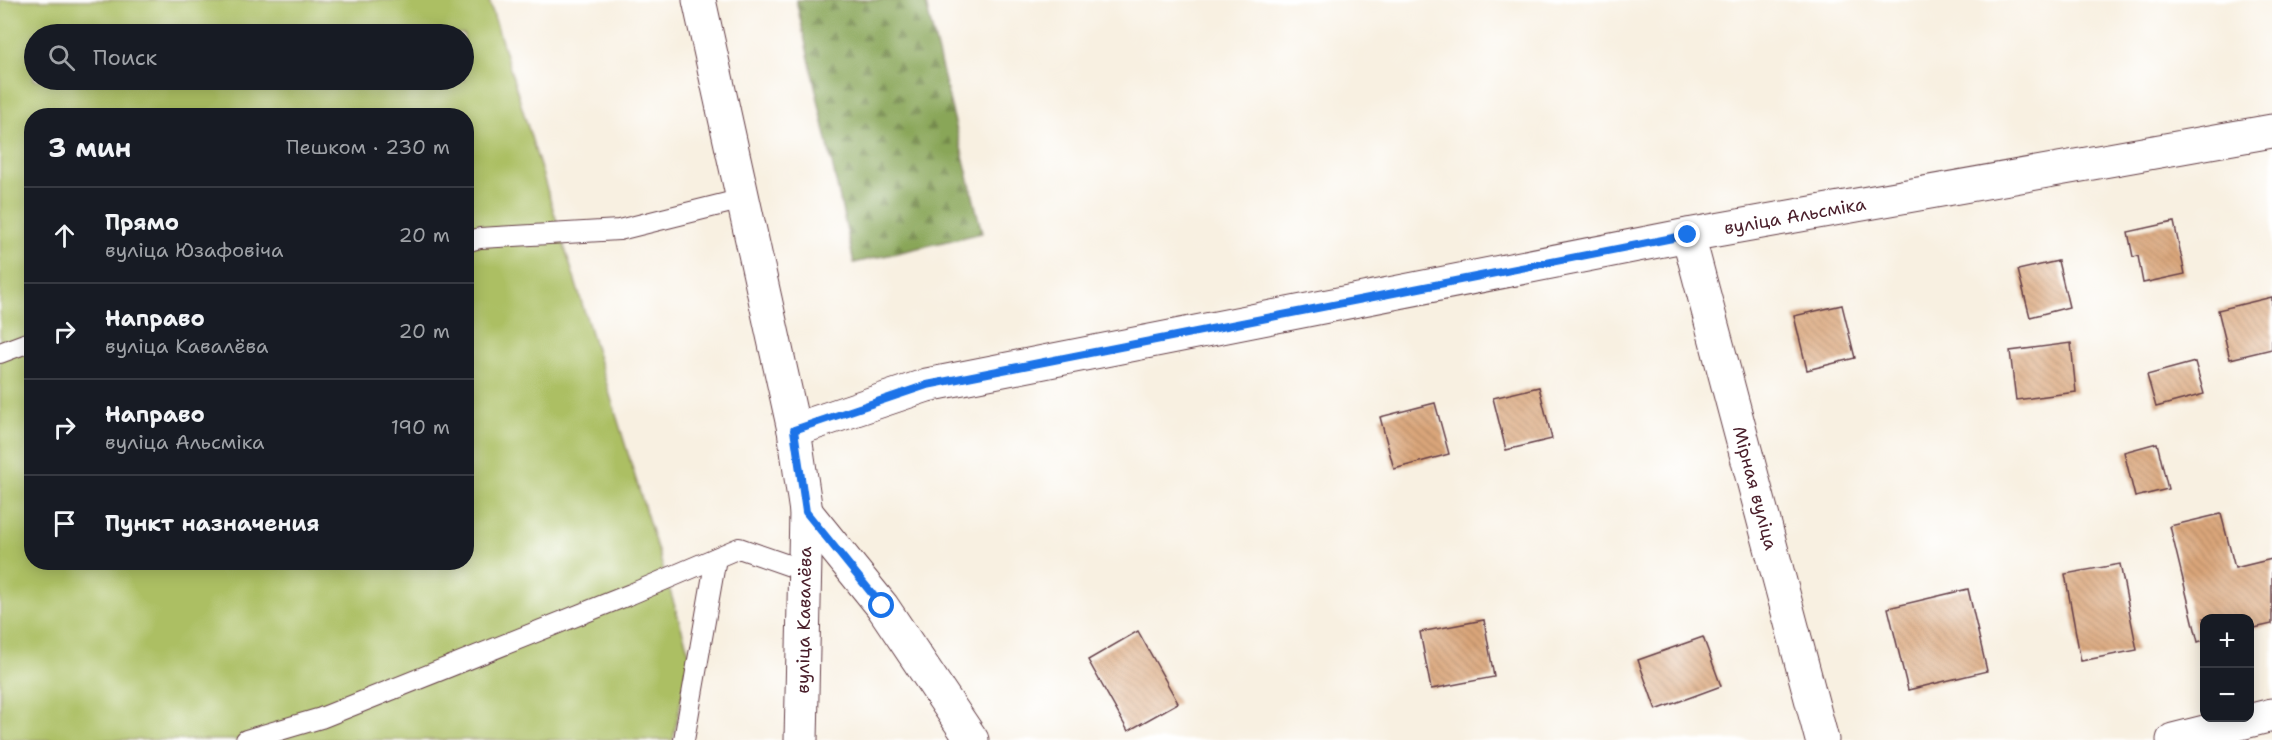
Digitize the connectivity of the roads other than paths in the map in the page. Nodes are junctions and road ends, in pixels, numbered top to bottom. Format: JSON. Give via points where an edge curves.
{"nodes":[{"id":1,"x":699,"y":0,"type":"edge"},
{"id":2,"x":2272,"y":131,"type":"edge"},
{"id":3,"x":743,"y":199,"type":"junction"},
{"id":4,"x":1688,"y":235,"type":"junction"},
{"id":5,"x":474,"y":240,"type":"edge"},
{"id":6,"x":24,"y":344,"type":"edge"},
{"id":7,"x":0,"y":353,"type":"edge"},
{"id":8,"x":794,"y":430,"type":"junction"},
{"id":9,"x":806,"y":512,"type":"junction"},
{"id":10,"x":716,"y":558,"type":"junction"},
{"id":11,"x":805,"y":571,"type":"junction"},
{"id":12,"x":2272,"y":715,"type":"edge"},
{"id":13,"x":246,"y":740,"type":"edge"},
{"id":14,"x":684,"y":740,"type":"edge"},
{"id":15,"x":801,"y":740,"type":"edge"},
{"id":16,"x":972,"y":740,"type":"edge"},
{"id":17,"x":1822,"y":740,"type":"edge"},
{"id":18,"x":2173,"y":740,"type":"edge"}],
"edges":[{"from":1,"to":3,"type":"street","name":"вуліца Кавалёва"},
{"from":2,"to":4,"type":"street","name":"вуліца Альсміка"},
{"from":3,"to":5,"type":"lane","via":[[619,230]]},
{"from":3,"to":8,"type":"street","name":"вуліца Кавалёва"},
{"from":4,"to":8,"type":"street","name":"вуліца Альсміка","via":[[927,385]]},
{"from":4,"to":17,"type":"street","name":"Мірная вуліца"},
{"from":6,"to":7,"type":"lane"},
{"from":8,"to":9,"type":"street","name":"вуліца Кавалёва"},
{"from":9,"to":11,"type":"street","name":"вуліца Кавалёва"},
{"from":9,"to":16,"type":"street","via":[[882,606]]},
{"from":10,"to":11,"type":"lane","via":[[739,548]]},
{"from":10,"to":13,"type":"lane","via":[[321,718]]},
{"from":10,"to":14,"type":"lane"},
{"from":11,"to":15,"type":"street","name":"вуліца Кавалёва"},
{"from":12,"to":18,"type":"street"}]}
